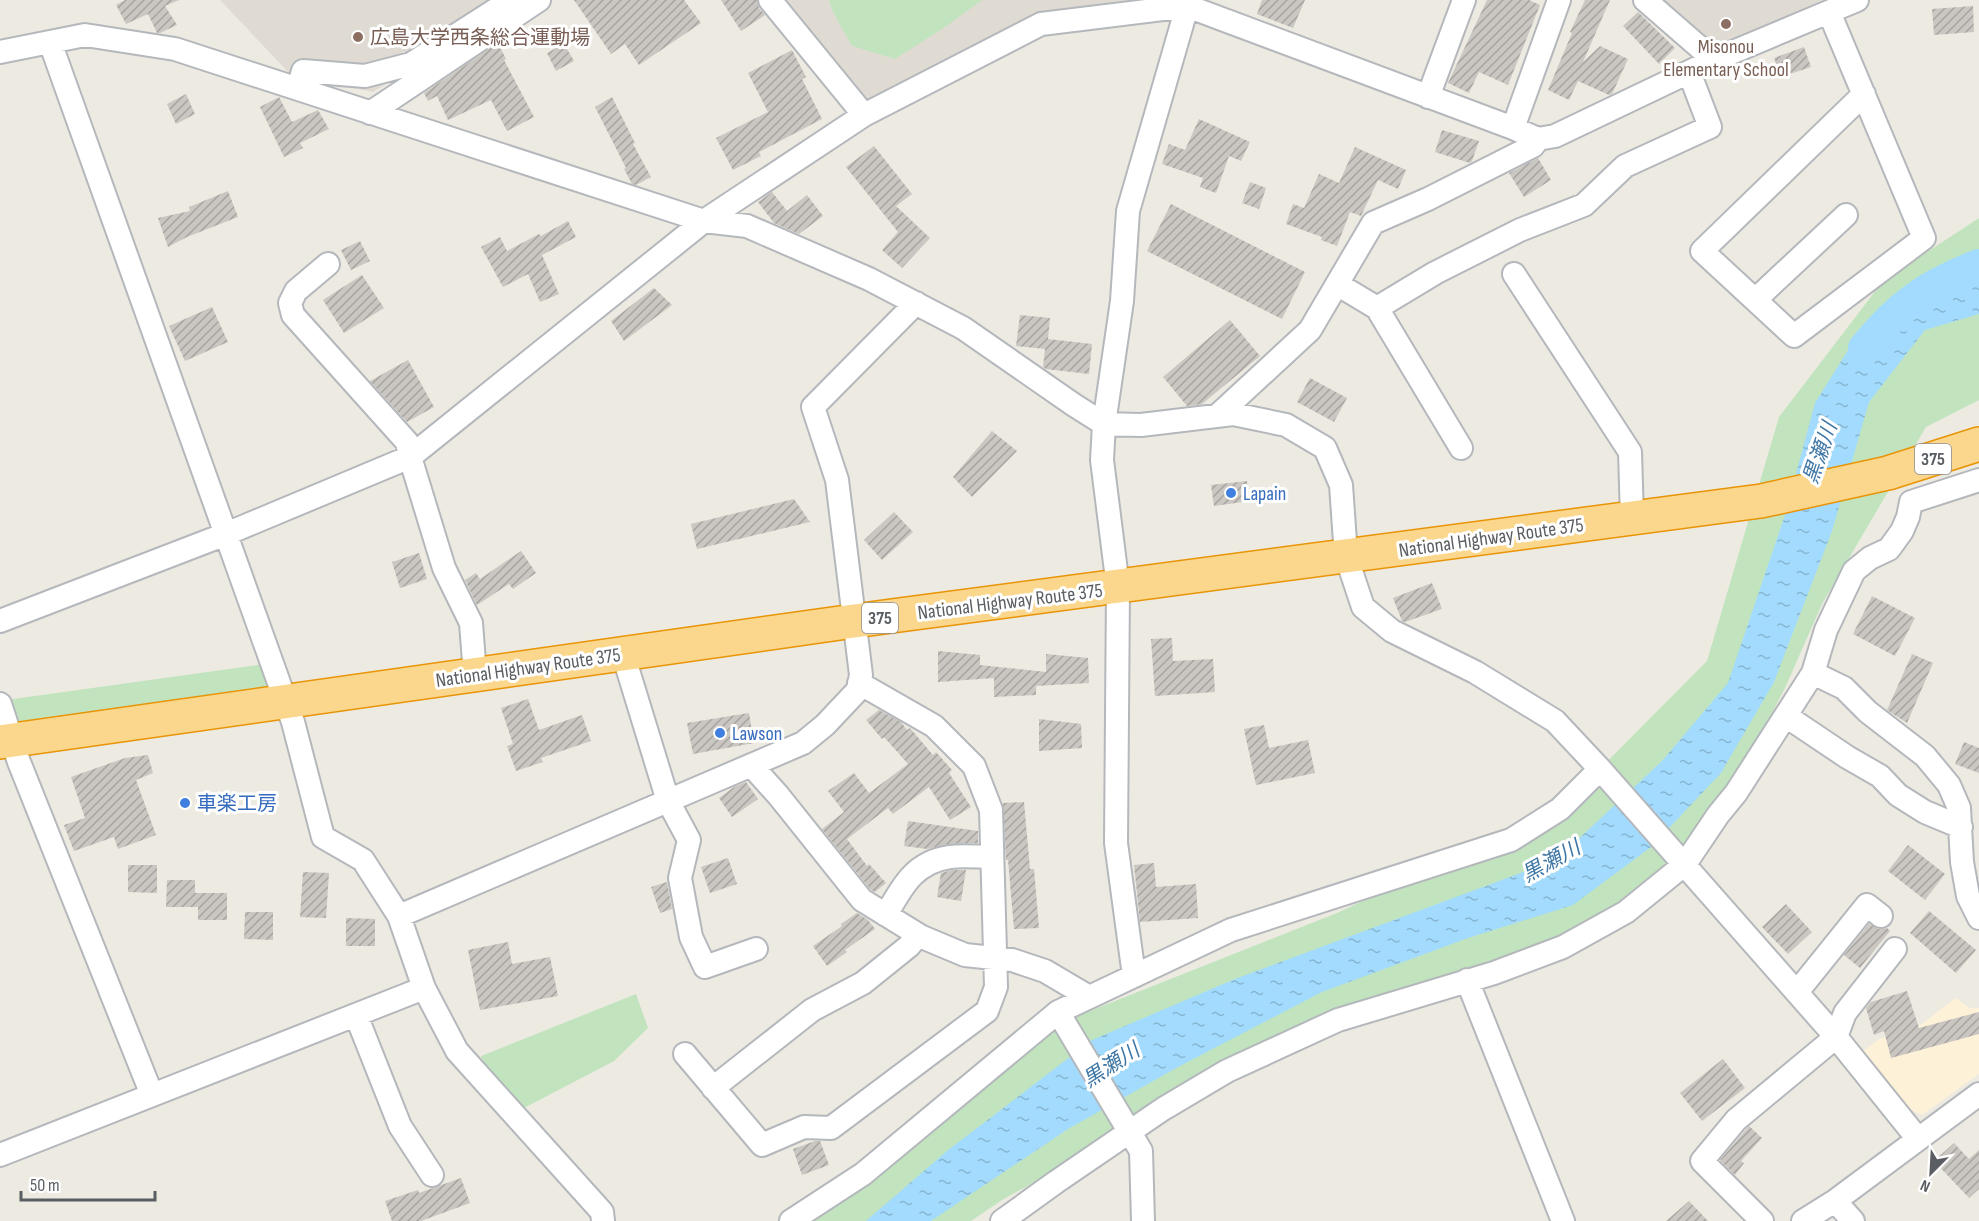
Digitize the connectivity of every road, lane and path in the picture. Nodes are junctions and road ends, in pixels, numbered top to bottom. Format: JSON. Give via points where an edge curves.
{"nodes":[{"id":1,"x":511,"y":0,"type":"edge"},
{"id":2,"x":539,"y":0,"type":"edge"},
{"id":3,"x":770,"y":0,"type":"edge"},
{"id":4,"x":1464,"y":0,"type":"edge"},
{"id":5,"x":1559,"y":0,"type":"edge"},
{"id":6,"x":1645,"y":0,"type":"edge"},
{"id":7,"x":1857,"y":0,"type":"edge"},
{"id":8,"x":1188,"y":3,"type":"edge"},
{"id":9,"x":1829,"y":12,"type":"junction"},
{"id":10,"x":50,"y":42,"type":"junction"},
{"id":11,"x":0,"y":52,"type":"edge"},
{"id":12,"x":1714,"y":60,"type":"junction"},
{"id":13,"x":1689,"y":72,"type":"junction"},
{"id":14,"x":298,"y":88,"type":"junction"},
{"id":15,"x":1864,"y":94,"type":"junction"},
{"id":16,"x":1428,"y":97,"type":"junction"},
{"id":17,"x":370,"y":113,"type":"junction"},
{"id":18,"x":864,"y":115,"type":"junction"},
{"id":19,"x":1513,"y":128,"type":"junction"},
{"id":20,"x":1538,"y":139,"type":"junction"},
{"id":21,"x":1846,"y":215,"type":"dead end"},
{"id":22,"x":704,"y":221,"type":"junction"},
{"id":23,"x":328,"y":264,"type":"dead end"},
{"id":24,"x":1514,"y":274,"type":"dead end"},
{"id":25,"x":1337,"y":284,"type":"junction"},
{"id":26,"x":1755,"y":300,"type":"junction"},
{"id":27,"x":916,"y":303,"type":"junction"},
{"id":28,"x":1377,"y":308,"type":"junction"},
{"id":29,"x":1218,"y":415,"type":"junction"},
{"id":30,"x":1104,"y":424,"type":"junction"},
{"id":31,"x":1979,"y":446,"type":"edge"},
{"id":32,"x":1461,"y":448,"type":"dead end"},
{"id":33,"x":410,"y":457,"type":"junction"},
{"id":34,"x":1979,"y":480,"type":"edge"},
{"id":35,"x":1632,"y":518,"type":"junction"},
{"id":36,"x":226,"y":534,"type":"junction"},
{"id":37,"x":1346,"y":556,"type":"junction"},
{"id":38,"x":1118,"y":587,"type":"junction"},
{"id":39,"x":0,"y":621,"type":"edge"},
{"id":40,"x":854,"y":621,"type":"junction"},
{"id":41,"x":623,"y":654,"type":"junction"},
{"id":42,"x":1813,"y":673,"type":"junction"},
{"id":43,"x":475,"y":675,"type":"junction"},
{"id":44,"x":859,"y":683,"type":"junction"},
{"id":45,"x":286,"y":702,"type":"junction"},
{"id":46,"x":0,"y":704,"type":"edge"},
{"id":47,"x":1786,"y":716,"type":"junction"},
{"id":48,"x":6,"y":741,"type":"edge"},
{"id":49,"x":751,"y":765,"type":"junction"},
{"id":50,"x":1600,"y":769,"type":"junction"},
{"id":51,"x":668,"y":801,"type":"junction"},
{"id":52,"x":1961,"y":827,"type":"junction"},
{"id":53,"x":992,"y":858,"type":"junction"},
{"id":54,"x":1684,"y":864,"type":"junction"},
{"id":55,"x":886,"y":915,"type":"junction"},
{"id":56,"x":399,"y":916,"type":"junction"},
{"id":57,"x":1881,"y":916,"type":"dead end"},
{"id":58,"x":1979,"y":918,"type":"edge"},
{"id":59,"x":918,"y":935,"type":"junction"},
{"id":60,"x":756,"y":949,"type":"dead end"},
{"id":61,"x":1895,"y":949,"type":"dead end"},
{"id":62,"x":995,"y":958,"type":"junction"},
{"id":63,"x":1134,"y":976,"type":"junction"},
{"id":64,"x":1467,"y":980,"type":"junction"},
{"id":65,"x":424,"y":988,"type":"junction"},
{"id":66,"x":1797,"y":992,"type":"junction"},
{"id":67,"x":1089,"y":997,"type":"junction"},
{"id":68,"x":356,"y":1015,"type":"junction"},
{"id":69,"x":1061,"y":1018,"type":"junction"},
{"id":70,"x":1836,"y":1037,"type":"junction"},
{"id":71,"x":685,"y":1054,"type":"dead end"},
{"id":72,"x":713,"y":1088,"type":"junction"},
{"id":73,"x":1979,"y":1094,"type":"edge"},
{"id":74,"x":152,"y":1095,"type":"junction"},
{"id":75,"x":1127,"y":1129,"type":"junction"},
{"id":76,"x":1918,"y":1139,"type":"junction"},
{"id":77,"x":0,"y":1155,"type":"edge"},
{"id":78,"x":432,"y":1175,"type":"dead end"},
{"id":79,"x":1835,"y":1201,"type":"junction"},
{"id":80,"x":603,"y":1221,"type":"edge"},
{"id":81,"x":791,"y":1221,"type":"edge"},
{"id":82,"x":1002,"y":1221,"type":"edge"},
{"id":83,"x":1143,"y":1221,"type":"edge"},
{"id":84,"x":1563,"y":1221,"type":"edge"},
{"id":85,"x":1762,"y":1221,"type":"edge"},
{"id":86,"x":1803,"y":1221,"type":"edge"},
{"id":87,"x":1853,"y":1221,"type":"edge"}],
"edges":[{"from":1,"to":14,"type":"street","via":[[411,64],[365,76],[303,71]]},
{"from":2,"to":17,"type":"street"},
{"from":3,"to":18,"type":"street"},
{"from":4,"to":16,"type":"street"},
{"from":5,"to":19,"type":"street"},
{"from":6,"to":12,"type":"street"},
{"from":7,"to":9,"type":"street"},
{"from":8,"to":16,"type":"street"},
{"from":8,"to":18,"type":"street","via":[[1041,24]]},
{"from":8,"to":30,"type":"street","via":[[1128,211],[1122,302]]},
{"from":9,"to":12,"type":"street"},
{"from":9,"to":15,"type":"street"},
{"from":10,"to":11,"type":"street"},
{"from":10,"to":14,"type":"street","via":[[85,34],[175,49]]},
{"from":10,"to":36,"type":"street"},
{"from":12,"to":13,"type":"street"},
{"from":13,"to":20,"type":"street","via":[[1555,136]]},
{"from":13,"to":28,"type":"street","via":[[1710,127],[1625,166],[1584,205],[1509,236]]},
{"from":14,"to":17,"type":"street"},
{"from":15,"to":26,"type":"street","via":[[1702,251]]},
{"from":15,"to":26,"type":"street","via":[[1924,238],[1794,336]]},
{"from":16,"to":19,"type":"street"},
{"from":17,"to":22,"type":"street"},
{"from":18,"to":22,"type":"street"},
{"from":19,"to":20,"type":"street"},
{"from":20,"to":25,"type":"street","via":[[1533,146],[1373,223]]},
{"from":21,"to":26,"type":"street"},
{"from":22,"to":27,"type":"street","via":[[747,225]]},
{"from":22,"to":33,"type":"street"},
{"from":23,"to":33,"type":"street","via":[[296,291],[290,303],[293,315],[407,442]]},
{"from":24,"to":35,"type":"street","via":[[1630,452]]},
{"from":25,"to":28,"type":"street"},
{"from":25,"to":29,"type":"street","via":[[1310,330]]},
{"from":27,"to":30,"type":"street","via":[[963,328]]},
{"from":27,"to":40,"type":"street","via":[[813,407],[837,480]]},
{"from":28,"to":32,"type":"street"},
{"from":29,"to":30,"type":"street","via":[[1141,425]]},
{"from":29,"to":37,"type":"street","via":[[1233,414],[1286,425],[1324,447],[1341,485]]},
{"from":30,"to":38,"type":"street","via":[[1102,460]]},
{"from":31,"to":35,"type":"highway","name":"National Highway Route 375","number":"375","via":[[1887,473],[1761,501]]},
{"from":33,"to":36,"type":"street"},
{"from":33,"to":43,"type":"street","via":[[444,568],[471,623]]},
{"from":34,"to":42,"type":"street","via":[[1911,502],[1902,531],[1889,549],[1854,572],[1826,630]]},
{"from":35,"to":37,"type":"highway","name":"National Highway Route 375","number":"375"},
{"from":36,"to":39,"type":"street"},
{"from":36,"to":45,"type":"street"},
{"from":37,"to":38,"type":"highway","name":"National Highway Route 375","number":"375"},
{"from":37,"to":50,"type":"street","via":[[1364,607],[1392,631],[1475,672],[1556,721]]},
{"from":38,"to":40,"type":"highway","name":"National Highway Route 375","number":"375"},
{"from":38,"to":63,"type":"street","via":[[1116,843]]},
{"from":40,"to":41,"type":"highway","name":"National Highway Route 375","number":"375"},
{"from":40,"to":44,"type":"street"},
{"from":41,"to":43,"type":"highway","name":"National Highway Route 375","number":"375"},
{"from":41,"to":51,"type":"street"},
{"from":42,"to":47,"type":"street"},
{"from":42,"to":52,"type":"street","via":[[1844,688],[1925,756],[1949,785],[1959,808]]},
{"from":43,"to":45,"type":"highway","name":"National Highway Route 375","number":"375"},
{"from":44,"to":49,"type":"street","via":[[858,690],[803,743]]},
{"from":44,"to":53,"type":"street","via":[[934,726],[974,766],[991,810]]},
{"from":45,"to":48,"type":"highway","name":"National Highway Route 375","number":"375"},
{"from":45,"to":56,"type":"street","via":[[323,837],[363,860]]},
{"from":46,"to":48,"type":"street"},
{"from":47,"to":52,"type":"street","via":[[1880,776],[1925,812]]},
{"from":47,"to":54,"type":"street"},
{"from":48,"to":74,"type":"street","via":[[19,762]]},
{"from":49,"to":51,"type":"street"},
{"from":49,"to":55,"type":"street","via":[[862,900]]},
{"from":50,"to":54,"type":"street"},
{"from":50,"to":63,"type":"street","via":[[1560,809],[1511,840],[1231,930]]},
{"from":51,"to":56,"type":"street"},
{"from":51,"to":60,"type":"street","via":[[688,840],[680,878],[691,937],[705,968]]},
{"from":52,"to":58,"type":"street","via":[[1968,896]]},
{"from":53,"to":55,"type":"street","via":[[950,857],[923,865],[902,888]]},
{"from":53,"to":62,"type":"street"},
{"from":54,"to":64,"type":"street","via":[[1626,912],[1563,947]]},
{"from":54,"to":66,"type":"street"},
{"from":55,"to":59,"type":"street"},
{"from":56,"to":65,"type":"street"},
{"from":57,"to":66,"type":"street","via":[[1867,905]]},
{"from":59,"to":62,"type":"street","via":[[964,955]]},
{"from":59,"to":72,"type":"street","via":[[864,983],[812,1010]]},
{"from":61,"to":70,"type":"street","via":[[1845,1013]]},
{"from":62,"to":67,"type":"street","via":[[1045,971]]},
{"from":62,"to":72,"type":"street","via":[[996,987],[987,1011],[831,1128],[804,1127],[762,1145]]},
{"from":63,"to":67,"type":"street"},
{"from":64,"to":75,"type":"street","via":[[1338,1020],[1227,1071]]},
{"from":64,"to":84,"type":"street"},
{"from":65,"to":68,"type":"street"},
{"from":65,"to":80,"type":"street","via":[[456,1051],[602,1212]]},
{"from":66,"to":70,"type":"street"},
{"from":67,"to":69,"type":"street"},
{"from":68,"to":74,"type":"street"},
{"from":68,"to":78,"type":"street","via":[[400,1126]]},
{"from":69,"to":75,"type":"street"},
{"from":69,"to":81,"type":"street","via":[[863,1174]]},
{"from":70,"to":76,"type":"street"},
{"from":70,"to":85,"type":"street","via":[[1736,1120],[1702,1161]]},
{"from":71,"to":72,"type":"street"},
{"from":73,"to":76,"type":"street"},
{"from":74,"to":77,"type":"street"},
{"from":75,"to":82,"type":"street"},
{"from":75,"to":83,"type":"street","via":[[1141,1151]]},
{"from":76,"to":79,"type":"street"},
{"from":79,"to":86,"type":"street"},
{"from":79,"to":87,"type":"street"}]}
